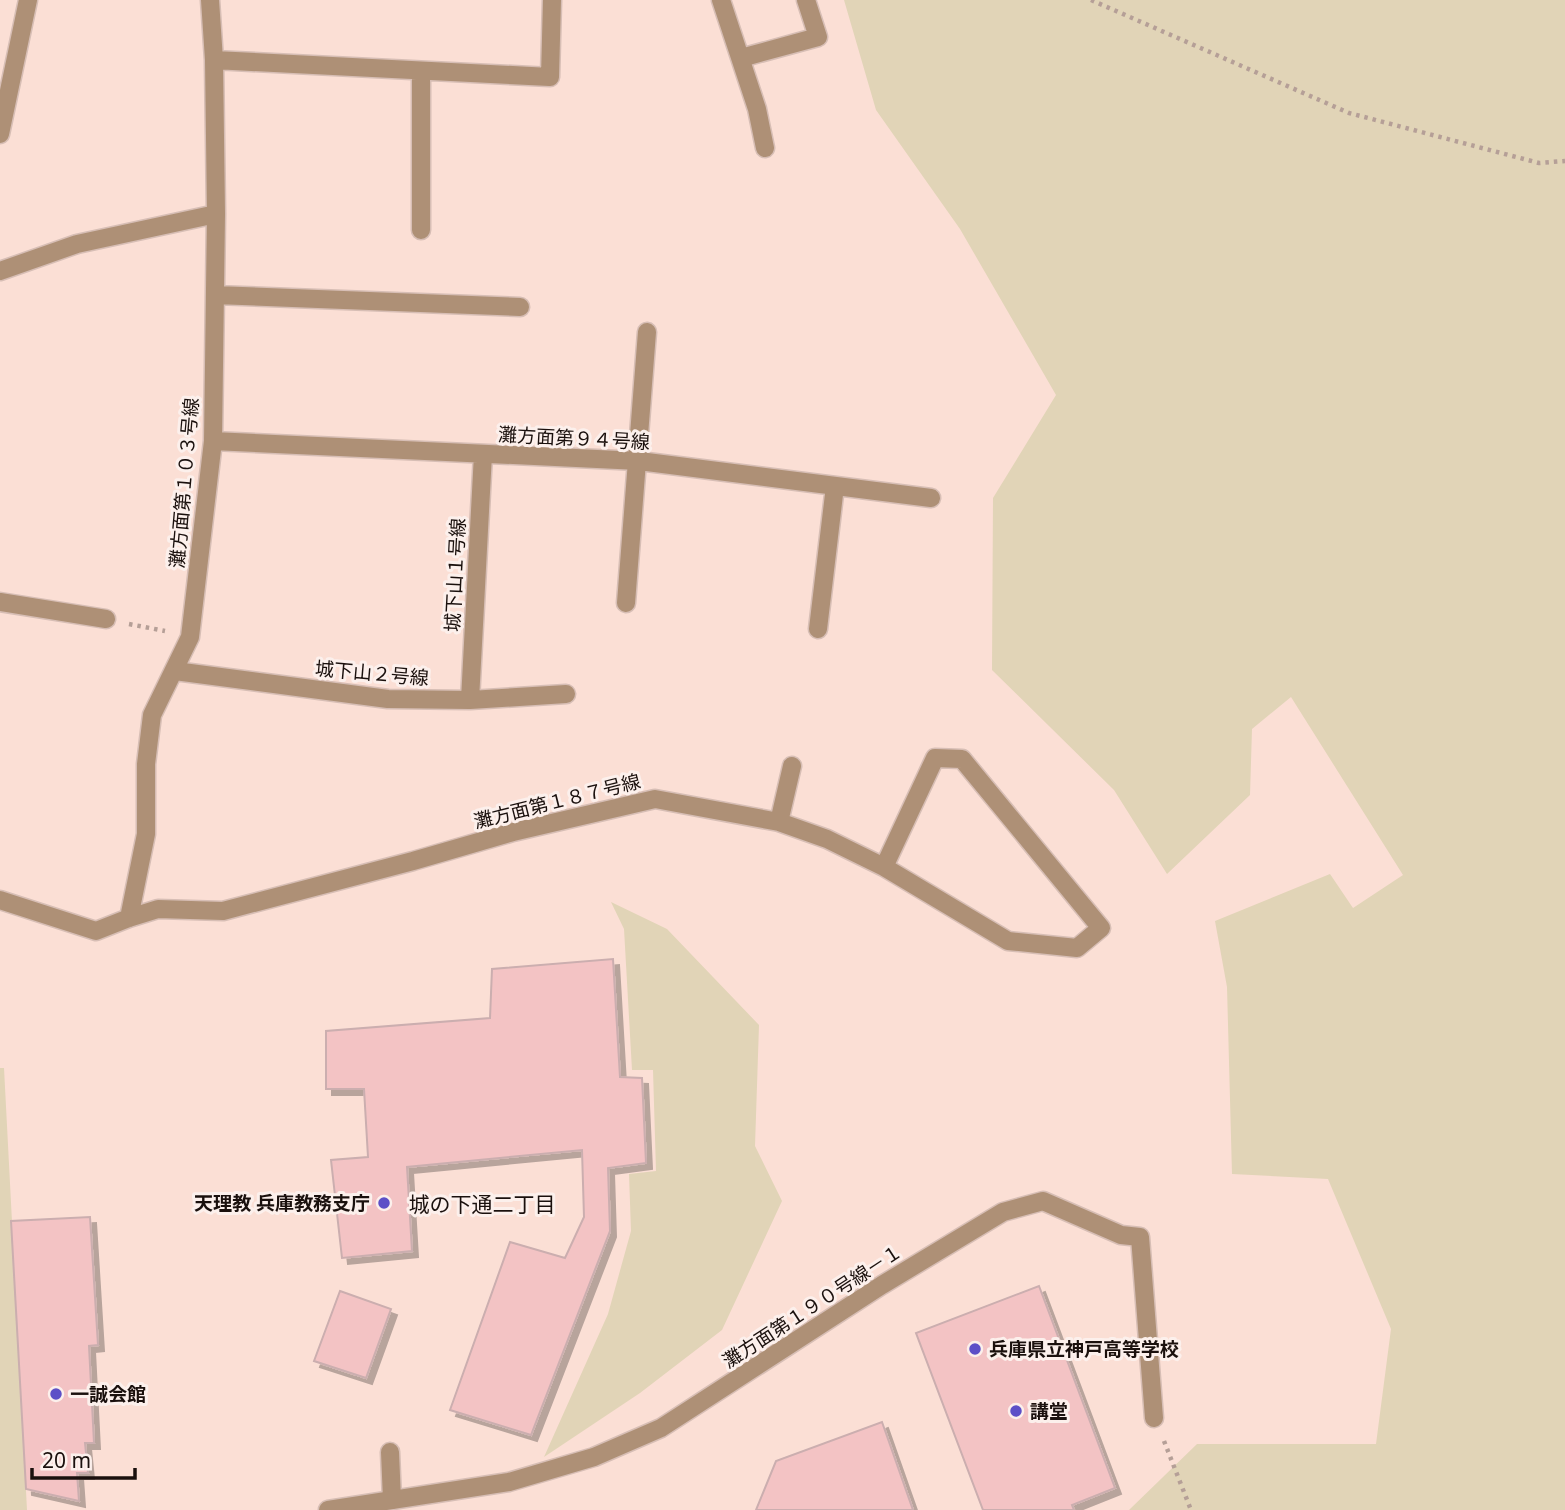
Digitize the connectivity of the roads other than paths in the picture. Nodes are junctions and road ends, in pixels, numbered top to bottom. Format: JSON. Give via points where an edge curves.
{"nodes":[{"id":1,"x":28,"y":0,"type":"edge"},
{"id":2,"x":210,"y":0,"type":"edge"},
{"id":3,"x":552,"y":0,"type":"edge"},
{"id":4,"x":721,"y":0,"type":"edge"},
{"id":5,"x":806,"y":0,"type":"edge"},
{"id":6,"x":741,"y":58,"type":"junction"},
{"id":7,"x":214,"y":60,"type":"junction"},
{"id":8,"x":421,"y":71,"type":"junction"},
{"id":9,"x":0,"y":134,"type":"edge"},
{"id":10,"x":765,"y":148,"type":"dead end"},
{"id":11,"x":216,"y":214,"type":"junction"},
{"id":12,"x":421,"y":230,"type":"dead end"},
{"id":13,"x":0,"y":271,"type":"edge"},
{"id":14,"x":215,"y":295,"type":"junction"},
{"id":15,"x":520,"y":307,"type":"dead end"},
{"id":16,"x":647,"y":332,"type":"dead end"},
{"id":17,"x":213,"y":441,"type":"junction"},
{"id":18,"x":483,"y":454,"type":"junction"},
{"id":19,"x":639,"y":461,"type":"junction"},
{"id":20,"x":835,"y":486,"type":"junction"},
{"id":21,"x":930,"y":498,"type":"dead end"},
{"id":22,"x":0,"y":602,"type":"edge"},
{"id":23,"x":626,"y":603,"type":"dead end"},
{"id":24,"x":106,"y":619,"type":"road end"},
{"id":25,"x":818,"y":629,"type":"dead end"},
{"id":26,"x":175,"y":671,"type":"junction"},
{"id":27,"x":566,"y":694,"type":"dead end"},
{"id":28,"x":470,"y":700,"type":"junction"},
{"id":29,"x":792,"y":766,"type":"dead end"},
{"id":30,"x":779,"y":822,"type":"junction"},
{"id":31,"x":884,"y":867,"type":"junction"},
{"id":32,"x":0,"y":900,"type":"edge"},
{"id":33,"x":129,"y":918,"type":"junction"},
{"id":34,"x":1154,"y":1418,"type":"road end"},
{"id":35,"x":390,"y":1452,"type":"dead end"},
{"id":36,"x":392,"y":1500,"type":"junction"},
{"id":37,"x":328,"y":1510,"type":"edge"}],
"edges":[{"from":1,"to":9,"type":"street"},
{"from":2,"to":7,"type":"street","name":"灘方面第１０３号線"},
{"from":3,"to":8,"type":"street","via":[[550,77]]},
{"from":4,"to":6,"type":"street"},
{"from":5,"to":6,"type":"street","via":[[818,37]]},
{"from":6,"to":10,"type":"street"},
{"from":7,"to":8,"type":"street"},
{"from":7,"to":11,"type":"street","name":"灘方面第１０３号線"},
{"from":8,"to":12,"type":"street"},
{"from":11,"to":13,"type":"street","via":[[77,244]]},
{"from":11,"to":14,"type":"street","name":"灘方面第１０３号線"},
{"from":14,"to":15,"type":"street"},
{"from":14,"to":17,"type":"street","name":"灘方面第１０３号線"},
{"from":16,"to":19,"type":"street"},
{"from":17,"to":18,"type":"street","name":"灘方面第９４号線"},
{"from":17,"to":26,"type":"street","name":"灘方面第１０３号線","via":[[190,637]]},
{"from":18,"to":19,"type":"street","name":"灘方面第９４号線"},
{"from":18,"to":28,"type":"street","name":"城下山１号線"},
{"from":19,"to":20,"type":"street","name":"灘方面第９４号線"},
{"from":19,"to":23,"type":"street"},
{"from":20,"to":21,"type":"street","name":"灘方面第９４号線"},
{"from":20,"to":25,"type":"street"},
{"from":22,"to":24,"type":"street"},
{"from":26,"to":28,"type":"street","name":"城下山２号線","via":[[388,699]]},
{"from":26,"to":33,"type":"street","name":"灘方面第１０３号線","via":[[152,715],[146,764],[146,834]]},
{"from":27,"to":28,"type":"street","name":"城下山２号線"},
{"from":29,"to":30,"type":"street"},
{"from":30,"to":31,"type":"street","name":"灘方面第１８７号線"},
{"from":30,"to":33,"type":"street","name":"灘方面第１８７号線","via":[[655,799],[513,832],[223,911],[158,909]]},
{"from":31,"to":31,"type":"street","name":"灘方面第１８７号線","via":[[935,758],[962,759],[1101,928],[1077,948],[1008,941]]},
{"from":32,"to":33,"type":"street","name":"灘方面第１８７号線","via":[[96,931]]},
{"from":34,"to":36,"type":"street","name":"灘方面第１９０号線－１","via":[[1140,1237],[1121,1235],[1043,1201],[1003,1212],[661,1428],[594,1457],[509,1482]]},
{"from":35,"to":36,"type":"street"},
{"from":36,"to":37,"type":"street","name":"灘方面第１９０号線－１"}]}
